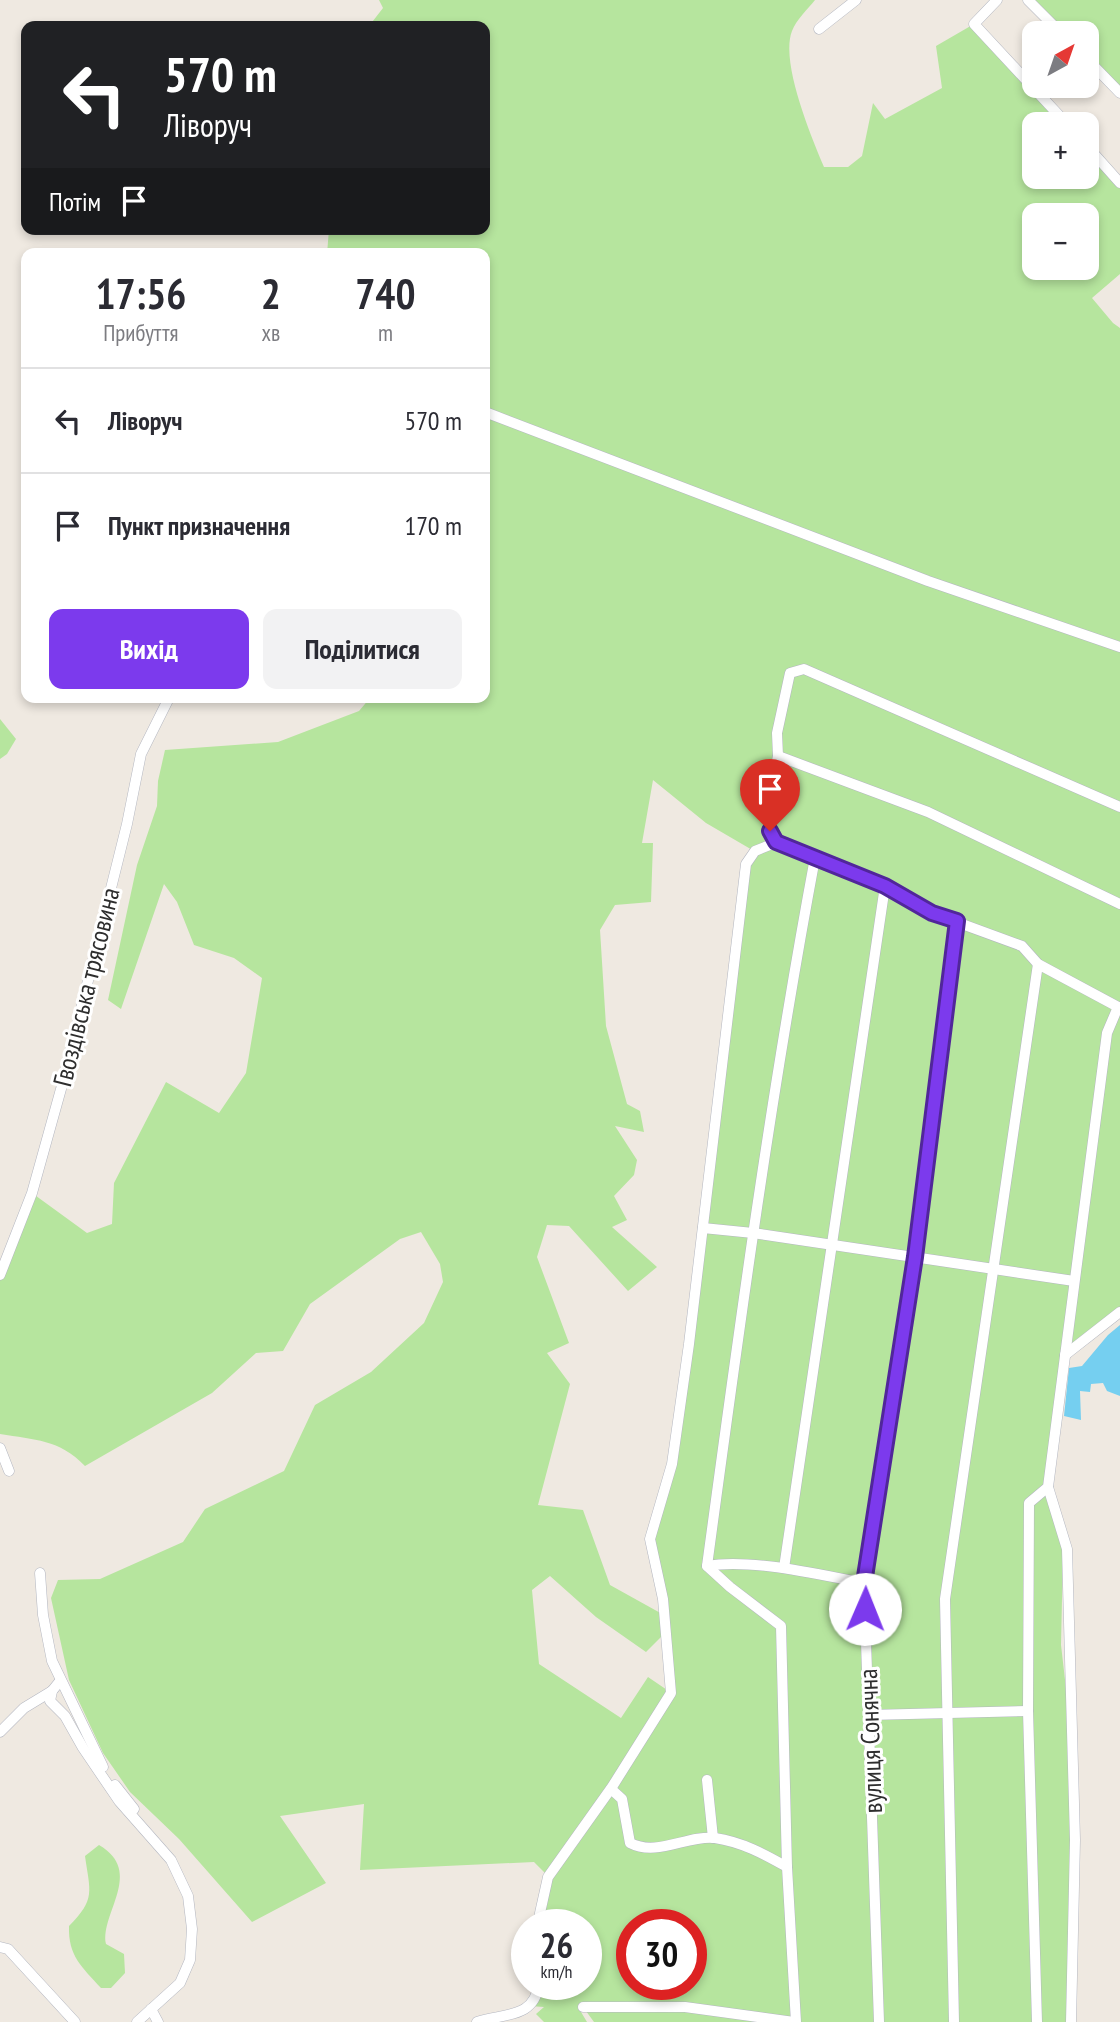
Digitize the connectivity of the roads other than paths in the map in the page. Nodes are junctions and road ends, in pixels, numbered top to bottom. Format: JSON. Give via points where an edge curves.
{"nodes":[{"id":1,"x":856,"y":0,"type":"edge"},
{"id":2,"x":997,"y":0,"type":"edge"},
{"id":3,"x":1028,"y":0,"type":"edge"},
{"id":4,"x":1049,"y":21,"type":"edge"},
{"id":5,"x":819,"y":29,"type":"dead end"},
{"id":6,"x":1099,"y":71,"type":"edge"},
{"id":7,"x":1120,"y":93,"type":"edge"},
{"id":8,"x":1056,"y":112,"type":"edge"},
{"id":9,"x":1099,"y":159,"type":"edge"},
{"id":10,"x":1120,"y":183,"type":"edge"},
{"id":11,"x":490,"y":414,"type":"edge"},
{"id":12,"x":1120,"y":647,"type":"edge"},
{"id":13,"x":166,"y":703,"type":"edge"},
{"id":14,"x":778,"y":756,"type":"junction"},
{"id":15,"x":1120,"y":807,"type":"edge"},
{"id":16,"x":776,"y":842,"type":"junction"},
{"id":17,"x":815,"y":858,"type":"junction"},
{"id":18,"x":885,"y":886,"type":"junction"},
{"id":19,"x":1120,"y":904,"type":"edge"},
{"id":20,"x":957,"y":921,"type":"junction"},
{"id":21,"x":1038,"y":964,"type":"junction"},
{"id":22,"x":1119,"y":1008,"type":"edge"},
{"id":23,"x":703,"y":1228,"type":"junction"},
{"id":24,"x":753,"y":1233,"type":"junction"},
{"id":25,"x":832,"y":1245,"type":"junction"},
{"id":26,"x":915,"y":1257,"type":"junction"},
{"id":27,"x":993,"y":1270,"type":"junction"},
{"id":28,"x":0,"y":1275,"type":"edge"},
{"id":29,"x":1074,"y":1281,"type":"junction"},
{"id":30,"x":1120,"y":1312,"type":"edge"},
{"id":31,"x":1065,"y":1355,"type":"junction"},
{"id":32,"x":0,"y":1448,"type":"edge"},
{"id":33,"x":9,"y":1471,"type":"dead end"},
{"id":34,"x":1048,"y":1488,"type":"junction"},
{"id":35,"x":707,"y":1566,"type":"junction"},
{"id":36,"x":784,"y":1568,"type":"junction"},
{"id":37,"x":40,"y":1573,"type":"dead end"},
{"id":38,"x":864,"y":1583,"type":"junction"},
{"id":39,"x":60,"y":1681,"type":"junction"},
{"id":40,"x":51,"y":1691,"type":"junction"},
{"id":41,"x":1028,"y":1711,"type":"junction"},
{"id":42,"x":947,"y":1714,"type":"junction"},
{"id":43,"x":869,"y":1715,"type":"junction"},
{"id":44,"x":0,"y":1732,"type":"edge"},
{"id":45,"x":707,"y":1780,"type":"dead end"},
{"id":46,"x":611,"y":1789,"type":"junction"},
{"id":47,"x":134,"y":1809,"type":"dead end"},
{"id":48,"x":713,"y":1838,"type":"junction"},
{"id":49,"x":787,"y":1867,"type":"junction"},
{"id":50,"x":541,"y":1909,"type":"edge"},
{"id":51,"x":0,"y":1947,"type":"edge"},
{"id":52,"x":535,"y":2000,"type":"edge"},
{"id":53,"x":583,"y":2007,"type":"dead end"},
{"id":54,"x":151,"y":2009,"type":"junction"},
{"id":55,"x":75,"y":2022,"type":"edge"},
{"id":56,"x":137,"y":2022,"type":"edge"},
{"id":57,"x":158,"y":2022,"type":"edge"},
{"id":58,"x":477,"y":2022,"type":"edge"},
{"id":59,"x":795,"y":2022,"type":"edge"},
{"id":60,"x":879,"y":2022,"type":"edge"},
{"id":61,"x":954,"y":2022,"type":"edge"},
{"id":62,"x":1037,"y":2022,"type":"edge"},
{"id":63,"x":1071,"y":2022,"type":"edge"}],
"edges":[{"from":1,"to":5,"type":"street"},
{"from":2,"to":8,"type":"street","via":[[974,24]]},
{"from":3,"to":4,"type":"street"},
{"from":6,"to":7,"type":"street"},
{"from":9,"to":10,"type":"street"},
{"from":11,"to":12,"type":"street","via":[[928,581]]},
{"from":13,"to":28,"type":"street","name":"Гвоздівська трясовина","via":[[141,754],[61,1089],[32,1194]]},
{"from":14,"to":15,"type":"street","via":[[777,733],[790,673],[804,669]]},
{"from":14,"to":16,"type":"street","via":[[770,799],[770,831]]},
{"from":14,"to":19,"type":"street","via":[[928,812]]},
{"from":16,"to":17,"type":"street"},
{"from":16,"to":23,"type":"street","via":[[755,851],[747,864]]},
{"from":17,"to":18,"type":"street"},
{"from":17,"to":24,"type":"street"},
{"from":18,"to":20,"type":"street","via":[[932,913]]},
{"from":18,"to":25,"type":"street"},
{"from":20,"to":21,"type":"street","via":[[1023,946]]},
{"from":20,"to":26,"type":"street","name":"вулиця Сонячна"},
{"from":21,"to":22,"type":"street"},
{"from":21,"to":27,"type":"street"},
{"from":22,"to":29,"type":"street","via":[[1107,1033]]},
{"from":23,"to":24,"type":"street"},
{"from":23,"to":46,"type":"street","via":[[671,1464],[650,1539],[663,1599],[671,1693]]},
{"from":24,"to":25,"type":"street"},
{"from":24,"to":35,"type":"street"},
{"from":25,"to":26,"type":"street"},
{"from":25,"to":36,"type":"street"},
{"from":26,"to":27,"type":"street"},
{"from":26,"to":38,"type":"street","name":"вулиця Сонячна"},
{"from":27,"to":29,"type":"street"},
{"from":27,"to":42,"type":"street","via":[[945,1599]]},
{"from":29,"to":31,"type":"street"},
{"from":30,"to":31,"type":"street"},
{"from":31,"to":34,"type":"street"},
{"from":32,"to":33,"type":"street"},
{"from":34,"to":41,"type":"street","via":[[1029,1503]]},
{"from":34,"to":63,"type":"street","via":[[1067,1549],[1074,1840]]},
{"from":35,"to":36,"type":"street"},
{"from":35,"to":49,"type":"street","via":[[781,1626]]},
{"from":36,"to":38,"type":"street"},
{"from":37,"to":39,"type":"street","via":[[48,1640]]},
{"from":38,"to":43,"type":"street","name":"вулиця Сонячна"},
{"from":39,"to":40,"type":"street"},
{"from":39,"to":47,"type":"street","via":[[98,1759]]},
{"from":40,"to":44,"type":"street","via":[[24,1708]]},
{"from":40,"to":54,"type":"street","via":[[50,1702],[65,1716],[118,1801],[171,1860],[188,1896],[190,1960],[180,1983]]},
{"from":41,"to":42,"type":"street"},
{"from":41,"to":62,"type":"street"},
{"from":42,"to":43,"type":"street"},
{"from":42,"to":61,"type":"street"},
{"from":43,"to":60,"type":"street","name":"вулиця Сонячна"},
{"from":45,"to":48,"type":"street"},
{"from":46,"to":48,"type":"street","via":[[622,1799],[630,1843],[642,1849]]},
{"from":46,"to":50,"type":"street","via":[[548,1877]]},
{"from":48,"to":49,"type":"street","via":[[751,1847]]},
{"from":49,"to":59,"type":"street"},
{"from":51,"to":55,"type":"street","via":[[8,1950]]},
{"from":52,"to":58,"type":"street","via":[[519,2011]]},
{"from":53,"to":59,"type":"street","via":[[685,2007]]},
{"from":54,"to":56,"type":"street"},
{"from":54,"to":57,"type":"street"}]}
